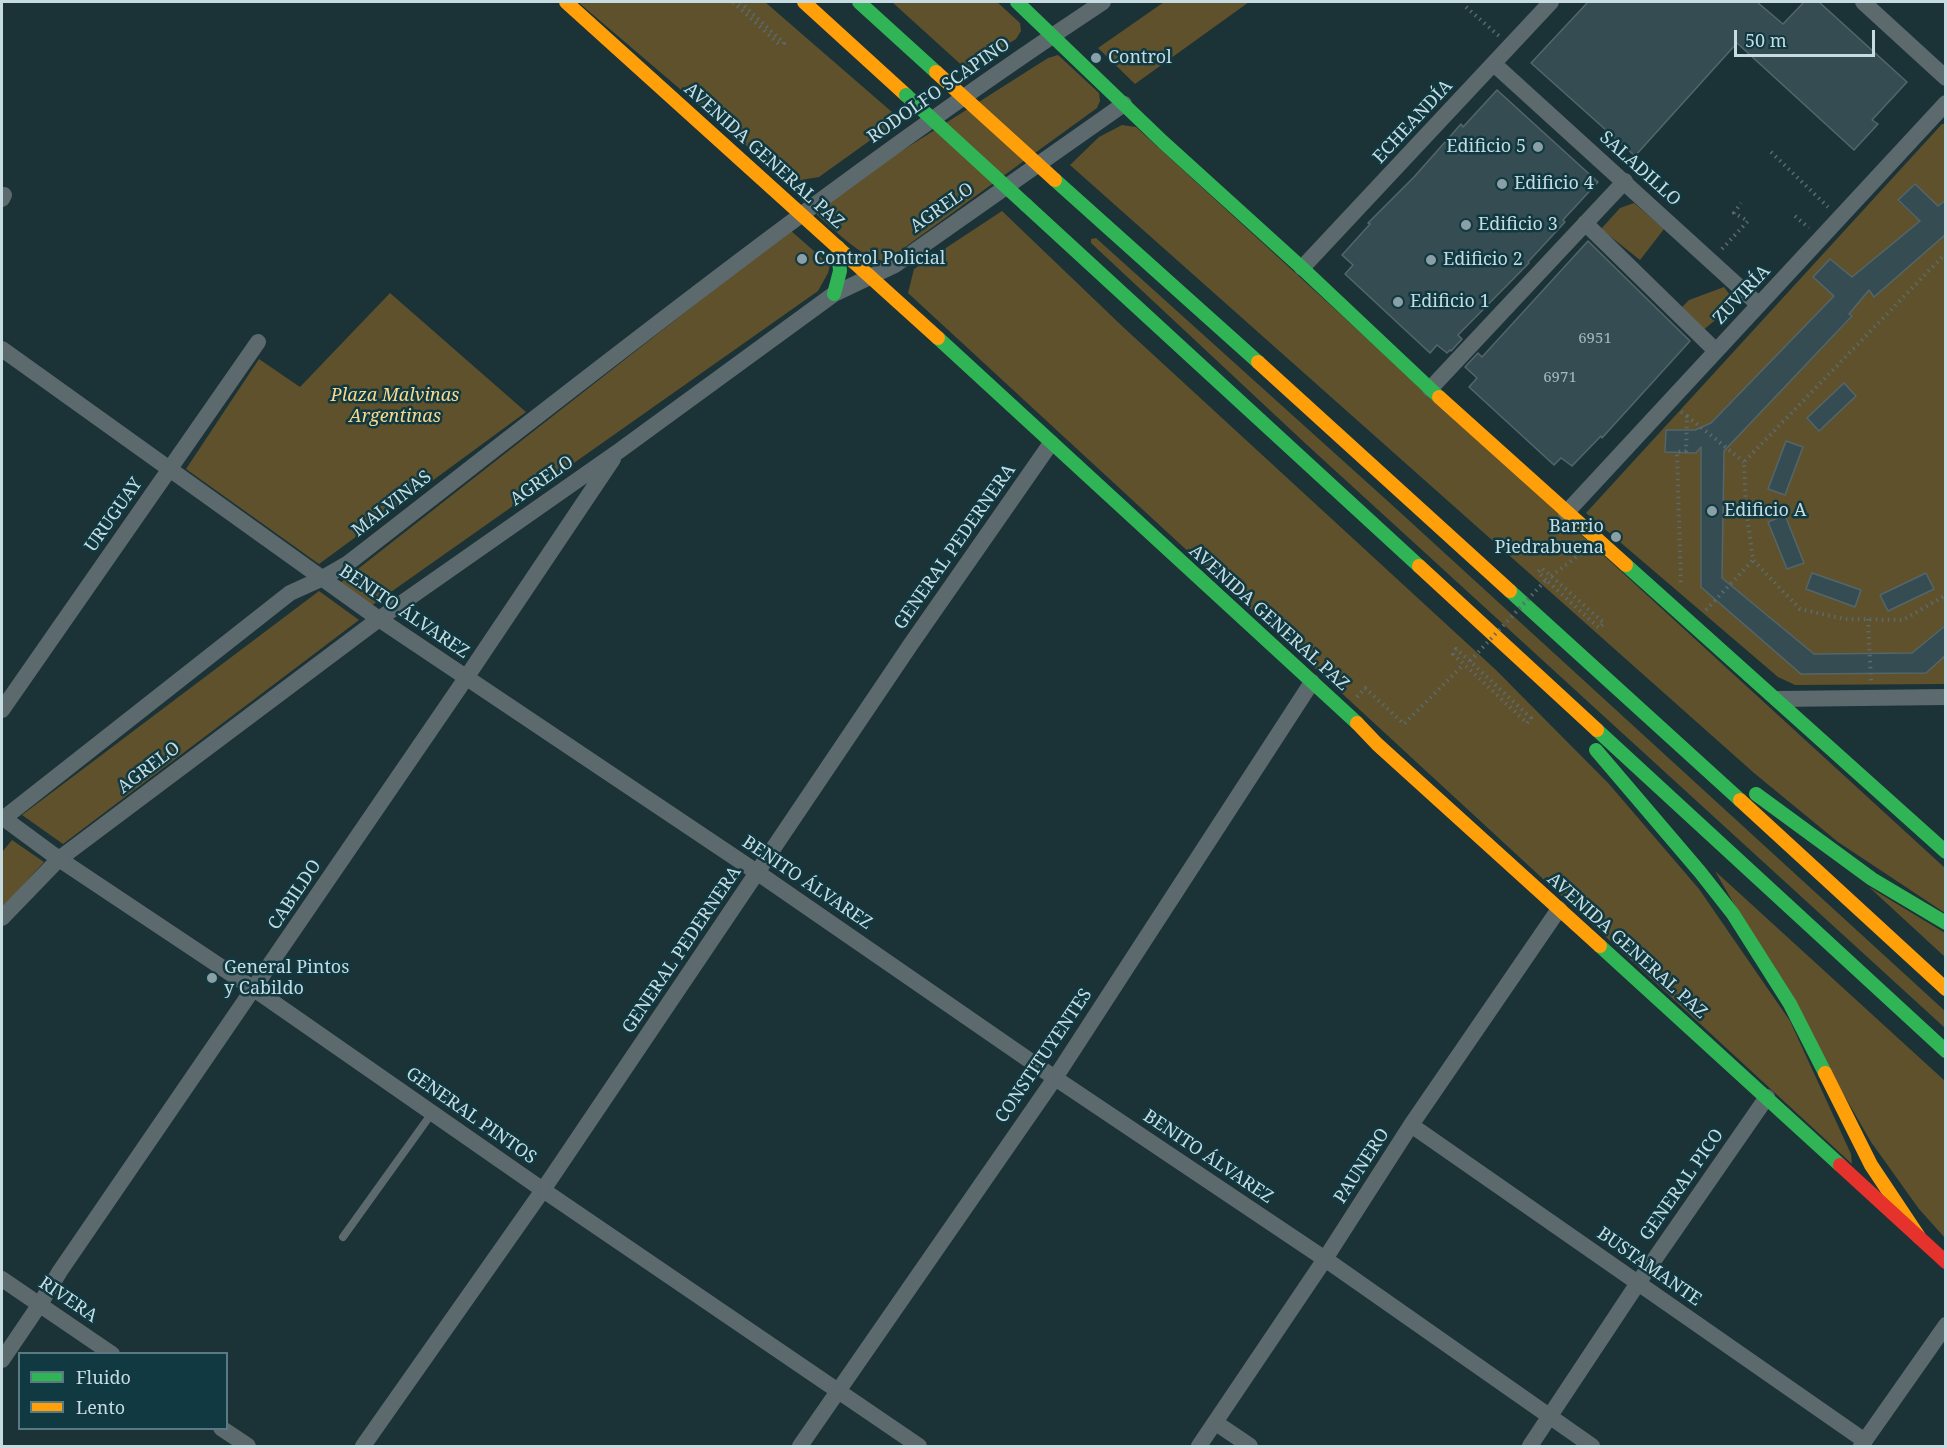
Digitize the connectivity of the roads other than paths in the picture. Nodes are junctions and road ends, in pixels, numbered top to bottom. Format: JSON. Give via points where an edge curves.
{"nodes":[{"id":1,"x":567,"y":2,"type":"edge"},
{"id":2,"x":804,"y":2,"type":"edge"},
{"id":3,"x":859,"y":2,"type":"edge"},
{"id":4,"x":1017,"y":2,"type":"edge"},
{"id":5,"x":1102,"y":2,"type":"edge"},
{"id":6,"x":1551,"y":2,"type":"edge"},
{"id":7,"x":1863,"y":2,"type":"edge"},
{"id":8,"x":1053,"y":34,"type":"junction"},
{"id":9,"x":1494,"y":64,"type":"junction"},
{"id":10,"x":1946,"y":78,"type":"edge"},
{"id":11,"x":1946,"y":103,"type":"edge"},
{"id":12,"x":1124,"y":104,"type":"junction"},
{"id":13,"x":1625,"y":181,"type":"junction"},
{"id":14,"x":800,"y":214,"type":"junction"},
{"id":15,"x":1585,"y":223,"type":"junction"},
{"id":16,"x":838,"y":247,"type":"junction"},
{"id":17,"x":1302,"y":268,"type":"junction"},
{"id":18,"x":870,"y":277,"type":"junction"},
{"id":19,"x":834,"y":294,"type":"junction"},
{"id":20,"x":1760,"y":305,"type":"junction"},
{"id":21,"x":258,"y":342,"type":"dead end"},
{"id":22,"x":2,"y":349,"type":"edge"},
{"id":23,"x":1716,"y":351,"type":"junction"},
{"id":24,"x":1430,"y":389,"type":"junction"},
{"id":25,"x":1051,"y":443,"type":"junction"},
{"id":26,"x":619,"y":451,"type":"junction"},
{"id":27,"x":170,"y":468,"type":"junction"},
{"id":28,"x":1566,"y":513,"type":"junction"},
{"id":29,"x":321,"y":579,"type":"junction"},
{"id":30,"x":379,"y":620,"type":"junction"},
{"id":31,"x":1534,"y":674,"type":"junction"},
{"id":32,"x":466,"y":678,"type":"junction"},
{"id":33,"x":1312,"y":682,"type":"junction"},
{"id":34,"x":1946,"y":697,"type":"edge"},
{"id":35,"x":1777,"y":699,"type":"junction"},
{"id":36,"x":1632,"y":702,"type":"junction"},
{"id":37,"x":2,"y":710,"type":"edge"},
{"id":38,"x":3,"y":817,"type":"edge"},
{"id":39,"x":1946,"y":852,"type":"edge"},
{"id":40,"x":59,"y":860,"type":"junction"},
{"id":41,"x":758,"y":873,"type":"junction"},
{"id":42,"x":1559,"y":909,"type":"junction"},
{"id":43,"x":2,"y":918,"type":"edge"},
{"id":44,"x":1946,"y":923,"type":"edge"},
{"id":45,"x":254,"y":989,"type":"junction"},
{"id":46,"x":1946,"y":989,"type":"edge"},
{"id":47,"x":1946,"y":1052,"type":"edge"},
{"id":48,"x":1055,"y":1078,"type":"junction"},
{"id":49,"x":1767,"y":1097,"type":"junction"},
{"id":50,"x":432,"y":1113,"type":"junction"},
{"id":51,"x":1412,"y":1125,"type":"junction"},
{"id":52,"x":543,"y":1190,"type":"junction"},
{"id":53,"x":343,"y":1237,"type":"dead end"},
{"id":54,"x":1919,"y":1237,"type":"junction"},
{"id":55,"x":1325,"y":1259,"type":"junction"},
{"id":56,"x":1946,"y":1262,"type":"edge"},
{"id":57,"x":2,"y":1279,"type":"edge"},
{"id":58,"x":1638,"y":1283,"type":"junction"},
{"id":59,"x":40,"y":1304,"type":"junction"},
{"id":60,"x":1946,"y":1325,"type":"edge"},
{"id":61,"x":111,"y":1352,"type":"edge"},
{"id":62,"x":2,"y":1360,"type":"edge"},
{"id":63,"x":838,"y":1392,"type":"junction"},
{"id":64,"x":1550,"y":1418,"type":"junction"},
{"id":65,"x":1216,"y":1423,"type":"junction"},
{"id":66,"x":224,"y":1430,"type":"edge"},
{"id":67,"x":1863,"y":1444,"type":"edge"},
{"id":68,"x":248,"y":1446,"type":"edge"},
{"id":69,"x":363,"y":1446,"type":"edge"},
{"id":70,"x":800,"y":1446,"type":"edge"},
{"id":71,"x":919,"y":1446,"type":"edge"},
{"id":72,"x":1199,"y":1446,"type":"edge"},
{"id":73,"x":1250,"y":1446,"type":"edge"},
{"id":74,"x":1530,"y":1446,"type":"edge"},
{"id":75,"x":1592,"y":1446,"type":"edge"}],
"edges":[{"from":1,"to":14,"type":"main road","name":"AVENIDA GENERAL PAZ"},
{"from":2,"to":31,"type":"main road","bridge":true},
{"from":3,"to":36,"type":"main road","bridge":true},
{"from":4,"to":8,"type":"main road"},
{"from":5,"to":8,"type":"street","name":"RODOLFO SCAPINO"},
{"from":6,"to":9,"type":"street","name":"ECHEANDÍA"},
{"from":7,"to":10,"type":"street"},
{"from":8,"to":12,"type":"main road"},
{"from":8,"to":14,"type":"street","name":"RODOLFO SCAPINO"},
{"from":9,"to":13,"type":"street","name":"SALADILLO"},
{"from":9,"to":17,"type":"street","name":"ECHEANDÍA"},
{"from":11,"to":20,"type":"street","name":"ZUVIRÍA"},
{"from":12,"to":17,"type":"main road"},
{"from":12,"to":18,"type":"street","name":"AGRELO","via":[[895,265]]},
{"from":13,"to":15,"type":"street"},
{"from":13,"to":20,"type":"street","name":"SALADILLO"},
{"from":14,"to":16,"type":"main road","name":"AVENIDA GENERAL PAZ"},
{"from":14,"to":29,"type":"street","name":"MALVINAS","via":[[346,564]]},
{"from":15,"to":23,"type":"street"},
{"from":15,"to":24,"type":"street"},
{"from":16,"to":18,"type":"main road","name":"AVENIDA GENERAL PAZ"},
{"from":16,"to":19,"type":"main road","via":[[840,271]]},
{"from":17,"to":24,"type":"main road"},
{"from":18,"to":19,"type":"street","name":"AGRELO"},
{"from":18,"to":25,"type":"main road","name":"AVENIDA GENERAL PAZ"},
{"from":19,"to":26,"type":"street","name":"AGRELO"},
{"from":20,"to":23,"type":"street","name":"ZUVIRÍA"},
{"from":21,"to":27,"type":"street","name":"URUGUAY"},
{"from":22,"to":27,"type":"street","name":"BENITO ÁLVAREZ"},
{"from":23,"to":28,"type":"street","name":"ZUVIRÍA"},
{"from":24,"to":28,"type":"main road"},
{"from":25,"to":33,"type":"main road","name":"AVENIDA GENERAL PAZ"},
{"from":25,"to":41,"type":"street","name":"GENERAL PEDERNERA"},
{"from":26,"to":30,"type":"street","name":"AGRELO"},
{"from":26,"to":32,"type":"street","name":"CABILDO"},
{"from":27,"to":29,"type":"street","name":"BENITO ÁLVAREZ"},
{"from":27,"to":37,"type":"street","name":"URUGUAY"},
{"from":28,"to":35,"type":"main road"},
{"from":29,"to":30,"type":"street","name":"BENITO ÁLVAREZ"},
{"from":29,"to":38,"type":"street","name":"MALVINAS","via":[[290,593]]},
{"from":30,"to":32,"type":"street","name":"BENITO ÁLVAREZ"},
{"from":30,"to":40,"type":"street","name":"AGRELO"},
{"from":31,"to":47,"type":"main road"},
{"from":31,"to":54,"type":"main road","via":[[1733,914],[1790,1004],[1871,1165]]},
{"from":32,"to":41,"type":"street","name":"BENITO ÁLVAREZ"},
{"from":32,"to":45,"type":"street","name":"CABILDO"},
{"from":33,"to":42,"type":"main road","name":"AVENIDA GENERAL PAZ"},
{"from":33,"to":48,"type":"street","name":"CONSTITUYENTES"},
{"from":34,"to":35,"type":"street"},
{"from":35,"to":39,"type":"main road"},
{"from":36,"to":44,"type":"main road","via":[[1872,879]]},
{"from":36,"to":46,"type":"main road"},
{"from":38,"to":40,"type":"street","name":"GENERAL PINTOS"},
{"from":40,"to":43,"type":"street","name":"AGRELO"},
{"from":40,"to":45,"type":"street","name":"GENERAL PINTOS"},
{"from":41,"to":48,"type":"street","name":"BENITO ÁLVAREZ"},
{"from":41,"to":52,"type":"street","name":"GENERAL PEDERNERA"},
{"from":42,"to":49,"type":"main road","name":"AVENIDA GENERAL PAZ"},
{"from":42,"to":51,"type":"street","name":"PAUNERO"},
{"from":45,"to":50,"type":"street","name":"GENERAL PINTOS"},
{"from":45,"to":59,"type":"street","name":"CABILDO"},
{"from":48,"to":55,"type":"street","name":"BENITO ÁLVAREZ"},
{"from":48,"to":63,"type":"street","name":"CONSTITUYENTES"},
{"from":49,"to":54,"type":"main road","name":"AVENIDA GENERAL PAZ"},
{"from":49,"to":58,"type":"street","name":"GENERAL PICO"},
{"from":50,"to":52,"type":"street","name":"GENERAL PINTOS"},
{"from":50,"to":53,"type":"lane"},
{"from":51,"to":55,"type":"street","name":"PAUNERO"},
{"from":51,"to":58,"type":"street","name":"BUSTAMANTE"},
{"from":52,"to":63,"type":"street","name":"GENERAL PINTOS"},
{"from":52,"to":69,"type":"street","name":"GENERAL PEDERNERA"},
{"from":54,"to":56,"type":"main road","name":"AVENIDA GENERAL PAZ"},
{"from":55,"to":64,"type":"street","name":"BENITO ÁLVAREZ"},
{"from":55,"to":65,"type":"street","name":"PAUNERO"},
{"from":57,"to":59,"type":"street","name":"RIVERA"},
{"from":58,"to":64,"type":"street","name":"GENERAL PICO"},
{"from":58,"to":67,"type":"street","name":"BUSTAMANTE"},
{"from":59,"to":61,"type":"street","name":"RIVERA"},
{"from":59,"to":62,"type":"street","name":"CABILDO"},
{"from":60,"to":67,"type":"street"},
{"from":63,"to":70,"type":"street","name":"CONSTITUYENTES"},
{"from":63,"to":71,"type":"street","name":"GENERAL PINTOS"},
{"from":64,"to":74,"type":"street","name":"GENERAL PICO"},
{"from":64,"to":75,"type":"street","name":"BENITO ÁLVAREZ"},
{"from":65,"to":72,"type":"street","name":"PAUNERO"},
{"from":65,"to":73,"type":"street"},
{"from":66,"to":68,"type":"street"}]}
